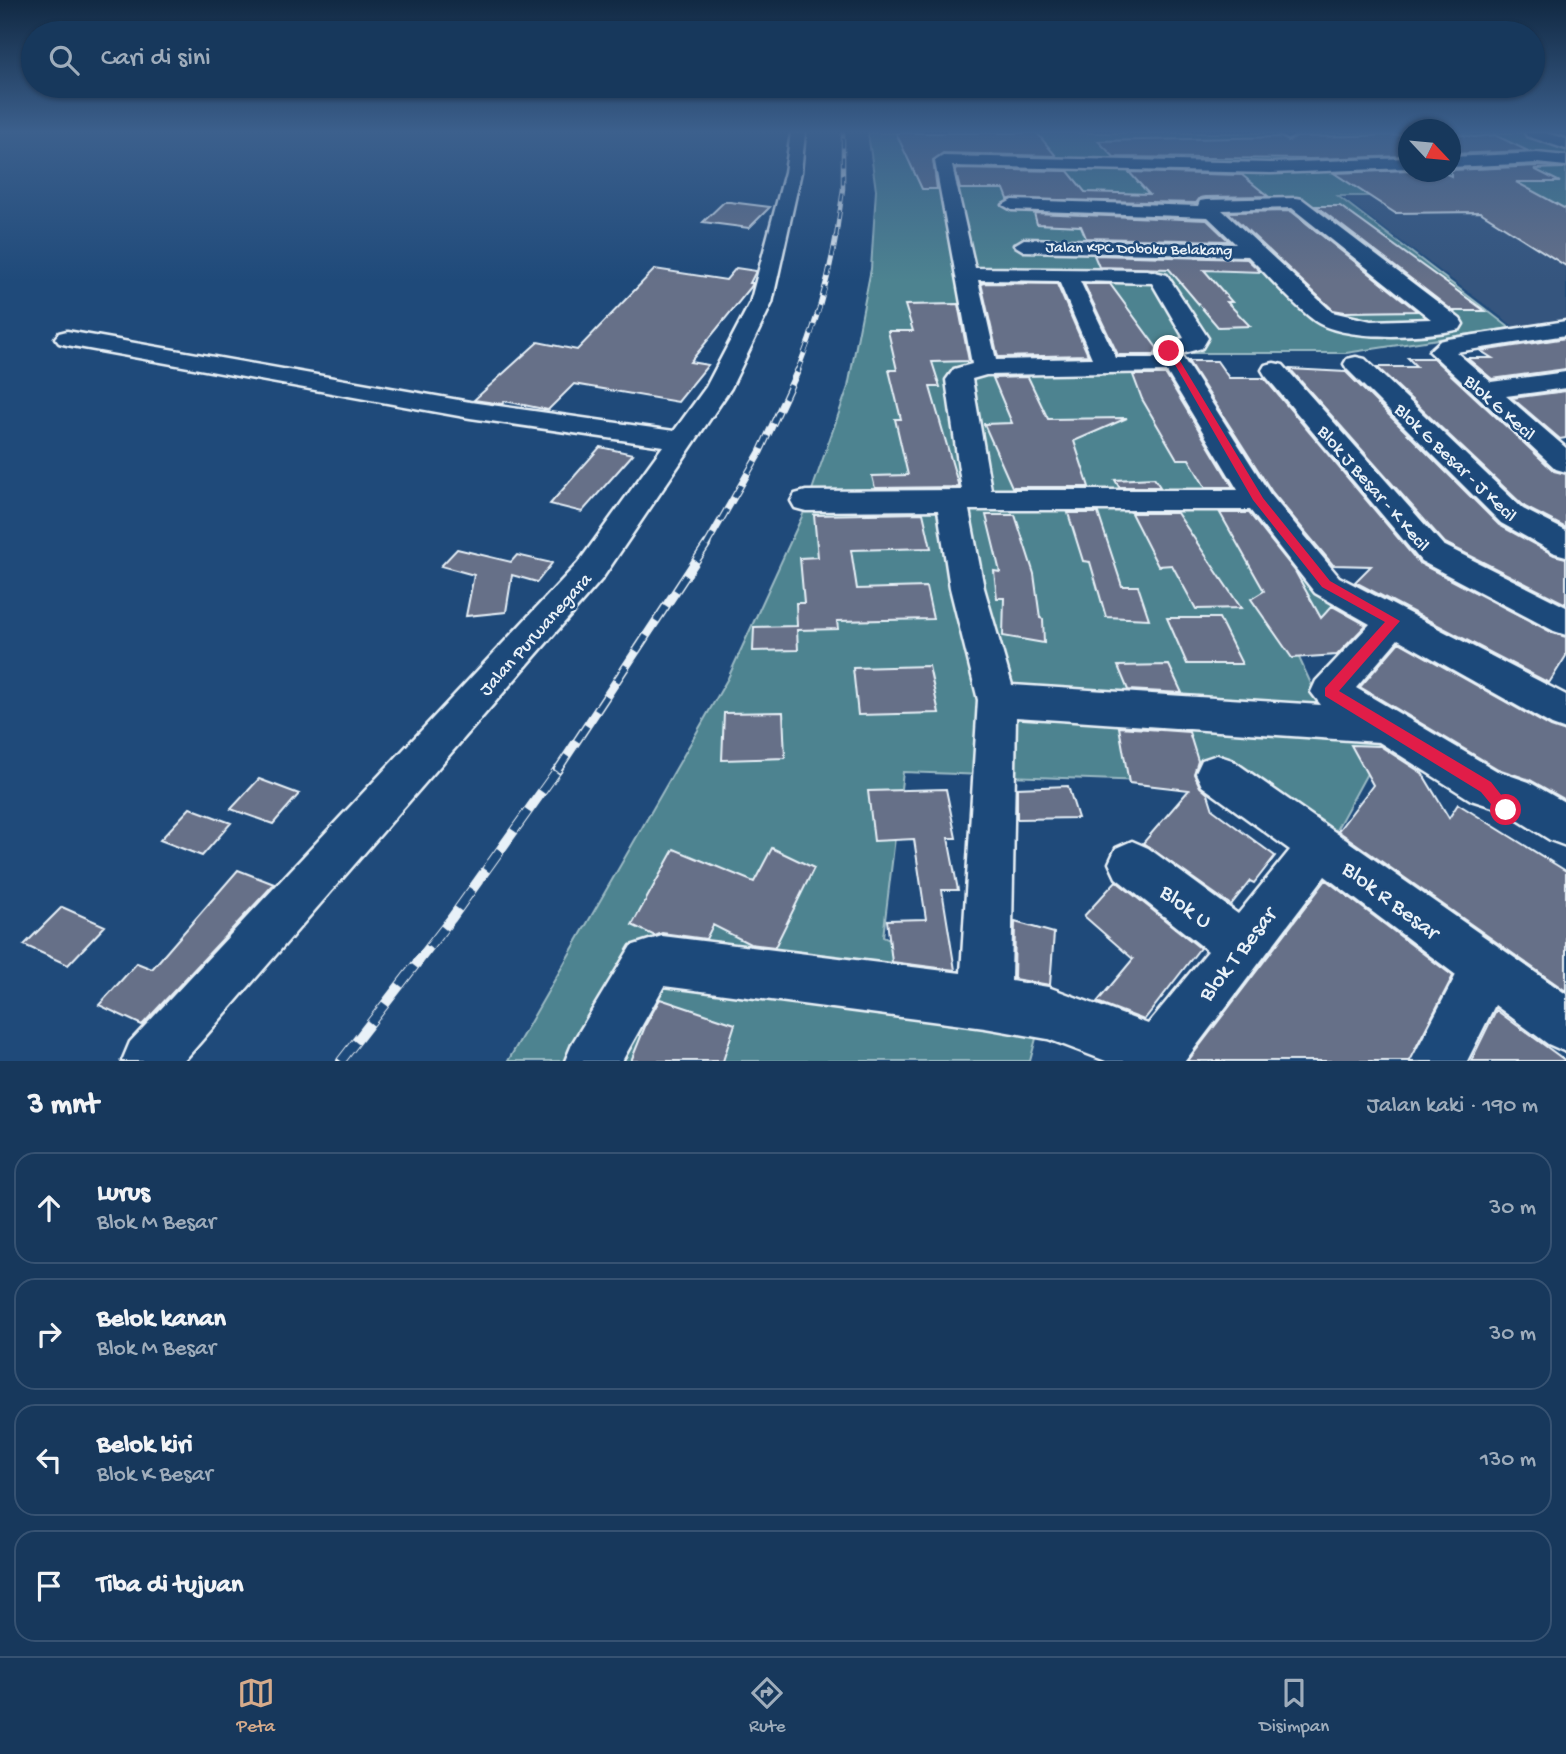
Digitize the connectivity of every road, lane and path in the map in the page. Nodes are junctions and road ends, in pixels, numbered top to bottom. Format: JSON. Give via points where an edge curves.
{"nodes":[{"id":1,"x":791,"y":183,"type":"edge"},
{"id":2,"x":948,"y":183,"type":"edge"},
{"id":3,"x":1012,"y":205,"type":"dead end"},
{"id":4,"x":1212,"y":212,"type":"junction"},
{"id":5,"x":1024,"y":245,"type":"dead end"},
{"id":6,"x":1255,"y":250,"type":"junction"},
{"id":7,"x":968,"y":274,"type":"junction"},
{"id":8,"x":1067,"y":275,"type":"junction"},
{"id":9,"x":1566,"y":308,"type":"edge"},
{"id":10,"x":1566,"y":328,"type":"edge"},
{"id":11,"x":1447,"y":336,"type":"junction"},
{"id":12,"x":67,"y":338,"type":"dead end"},
{"id":13,"x":1172,"y":358,"type":"junction"},
{"id":14,"x":1356,"y":364,"type":"dead end"},
{"id":15,"x":1107,"y":365,"type":"junction"},
{"id":16,"x":985,"y":368,"type":"junction"},
{"id":17,"x":1274,"y":370,"type":"dead end"},
{"id":18,"x":1566,"y":380,"type":"edge"},
{"id":19,"x":1485,"y":391,"type":"junction"},
{"id":20,"x":682,"y":440,"type":"junction"},
{"id":21,"x":1561,"y":453,"type":"edge"},
{"id":22,"x":965,"y":500,"type":"junction"},
{"id":23,"x":1259,"y":500,"type":"junction"},
{"id":24,"x":806,"y":501,"type":"dead end"},
{"id":25,"x":1566,"y":545,"type":"edge"},
{"id":26,"x":1393,"y":621,"type":"junction"},
{"id":27,"x":1566,"y":622,"type":"edge"},
{"id":28,"x":997,"y":700,"type":"junction"},
{"id":29,"x":1565,"y":710,"type":"edge"},
{"id":30,"x":1386,"y":726,"type":"junction"},
{"id":31,"x":1217,"y":773,"type":"dead end"},
{"id":32,"x":1486,"y":787,"type":"junction"},
{"id":33,"x":1566,"y":826,"type":"edge"},
{"id":34,"x":1321,"y":846,"type":"junction"},
{"id":35,"x":1566,"y":848,"type":"edge"},
{"id":36,"x":1132,"y":863,"type":"dead end"},
{"id":37,"x":1241,"y":946,"type":"junction"},
{"id":38,"x":1487,"y":969,"type":"junction"},
{"id":39,"x":985,"y":1002,"type":"junction"},
{"id":40,"x":1566,"y":1026,"type":"edge"},
{"id":41,"x":1155,"y":1057,"type":"edge"},
{"id":42,"x":149,"y":1061,"type":"edge"},
{"id":43,"x":592,"y":1061,"type":"edge"},
{"id":44,"x":1438,"y":1061,"type":"edge"}],
"edges":[{"from":1,"to":20,"type":"street","name":"Jalan Purwanegara","via":[[761,303],[718,388]]},
{"from":2,"to":7,"type":"street"},
{"from":3,"to":4,"type":"street","name":"Jalan KPC Doboku Belakang"},
{"from":4,"to":6,"type":"street"},
{"from":4,"to":11,"type":"street","name":"Blok G Kecil","via":[[1207,204],[1297,204]]},
{"from":5,"to":6,"type":"street","name":"Jalan KPC Doboku Belakang"},
{"from":6,"to":11,"type":"street","via":[[1324,317],[1337,323]]},
{"from":7,"to":8,"type":"street"},
{"from":7,"to":16,"type":"street"},
{"from":8,"to":13,"type":"street","via":[[1160,279],[1196,338]]},
{"from":8,"to":15,"type":"street"},
{"from":9,"to":11,"type":"street"},
{"from":10,"to":11,"type":"street"},
{"from":11,"to":19,"type":"street","name":"Blok G Kecil","via":[[1442,354]]},
{"from":12,"to":20,"type":"street","via":[[470,410]]},
{"from":13,"to":15,"type":"street"},
{"from":13,"to":23,"type":"street"},
{"from":14,"to":25,"type":"street","name":"Blok G Besar - J Kecil","via":[[1512,516]]},
{"from":15,"to":16,"type":"street"},
{"from":16,"to":22,"type":"street","via":[[962,374],[959,380]]},
{"from":17,"to":27,"type":"street","name":"Blok J Besar - K Kecil","via":[[1432,554]]},
{"from":18,"to":19,"type":"street"},
{"from":19,"to":21,"type":"street","name":"Blok G Kecil"},
{"from":20,"to":42,"type":"street","name":"Jalan Purwanegara","via":[[590,571]]},
{"from":22,"to":23,"type":"street"},
{"from":22,"to":24,"type":"street"},
{"from":22,"to":28,"type":"street","via":[[967,588]]},
{"from":23,"to":26,"type":"street","via":[[1327,585]]},
{"from":26,"to":29,"type":"street"},
{"from":26,"to":30,"type":"street","via":[[1330,692]]},
{"from":28,"to":30,"type":"street"},
{"from":28,"to":39,"type":"street"},
{"from":30,"to":32,"type":"street"},
{"from":31,"to":34,"type":"street","name":"Blok R Besar"},
{"from":32,"to":33,"type":"street","via":[[1514,795]]},
{"from":32,"to":35,"type":"street","via":[[1506,810]]},
{"from":34,"to":37,"type":"street","name":"Blok T Besar"},
{"from":34,"to":38,"type":"street","name":"Blok R Besar"},
{"from":36,"to":37,"type":"street","name":"Blok U"},
{"from":37,"to":41,"type":"street","name":"Blok T Besar"},
{"from":38,"to":40,"type":"street","name":"Blok R Besar"},
{"from":38,"to":44,"type":"street"},
{"from":39,"to":41,"type":"street","via":[[1048,1013]]},
{"from":39,"to":43,"type":"street","via":[[662,961],[649,964],[638,979]]}]}
